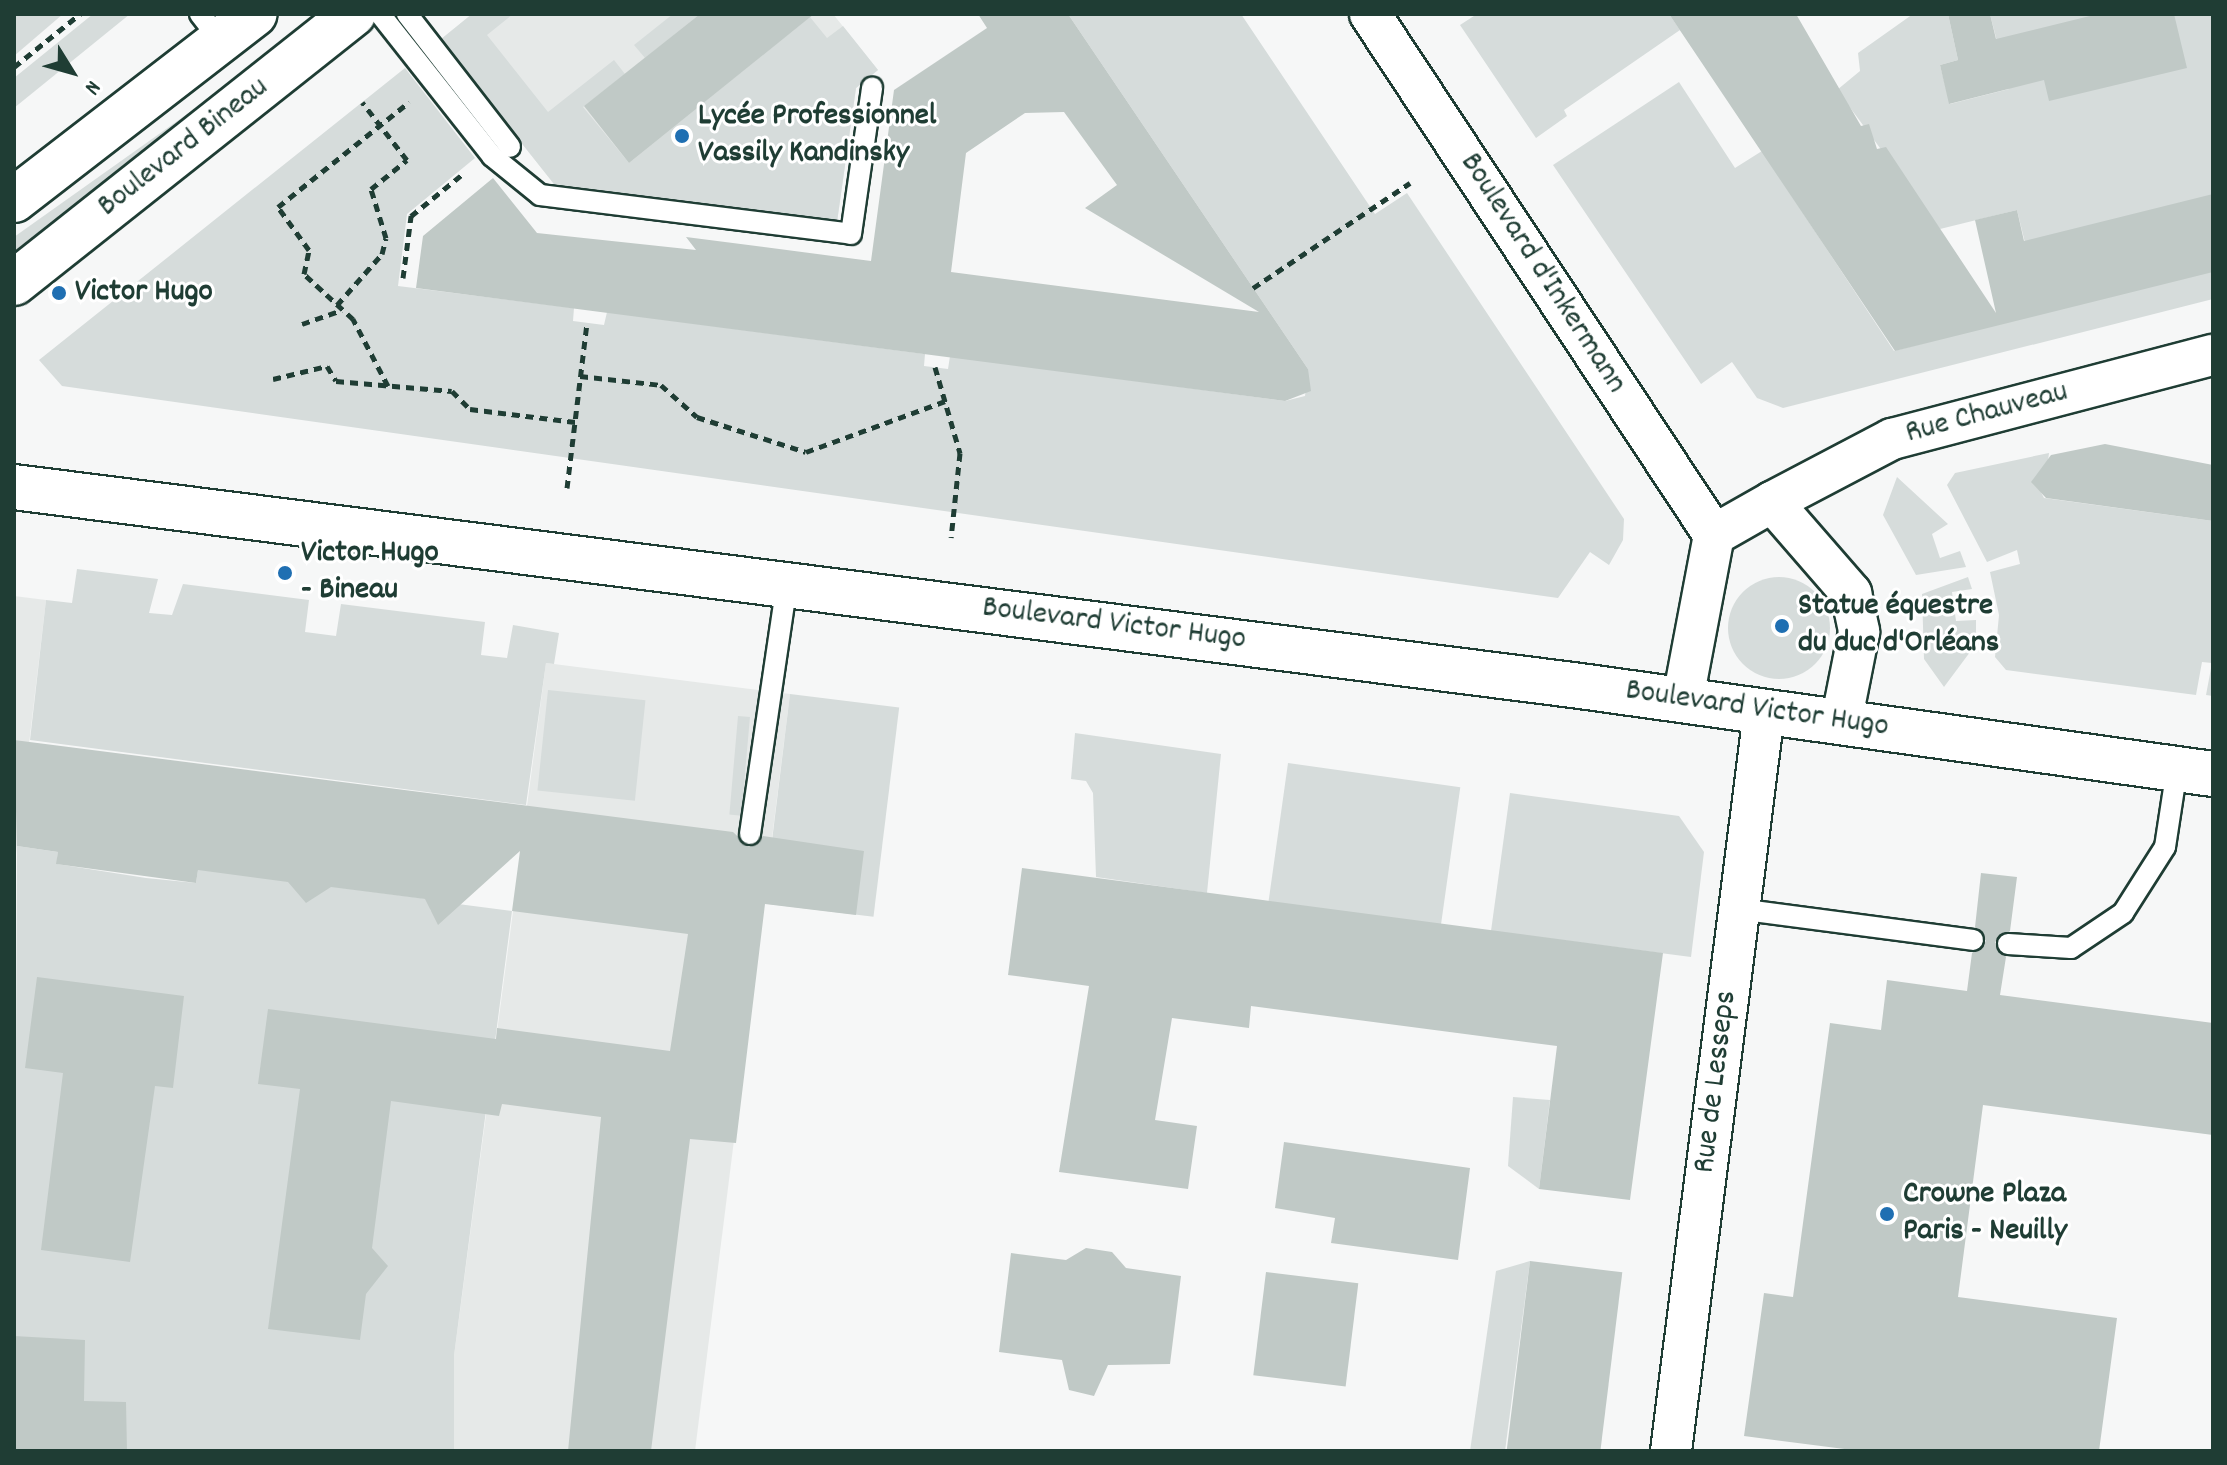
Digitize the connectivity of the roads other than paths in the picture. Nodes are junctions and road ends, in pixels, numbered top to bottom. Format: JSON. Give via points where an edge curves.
{"nodes":[{"id":1,"x":255,"y":14,"type":"edge"},
{"id":2,"x":353,"y":14,"type":"edge"},
{"id":3,"x":380,"y":14,"type":"edge"},
{"id":4,"x":407,"y":14,"type":"edge"},
{"id":5,"x":1370,"y":14,"type":"edge"},
{"id":6,"x":210,"y":28,"type":"edge"},
{"id":7,"x":872,"y":88,"type":"dead end"},
{"id":8,"x":510,"y":147,"type":"dead end"},
{"id":9,"x":14,"y":200,"type":"edge"},
{"id":10,"x":14,"y":283,"type":"edge"},
{"id":11,"x":2213,"y":355,"type":"edge"},
{"id":12,"x":14,"y":487,"type":"edge"},
{"id":13,"x":1772,"y":502,"type":"junction"},
{"id":14,"x":1714,"y":535,"type":"junction"},
{"id":15,"x":787,"y":583,"type":"junction"},
{"id":16,"x":1683,"y":699,"type":"junction"},
{"id":17,"x":1764,"y":713,"type":"junction"},
{"id":18,"x":1841,"y":723,"type":"junction"},
{"id":19,"x":2195,"y":771,"type":"edge"},
{"id":20,"x":750,"y":834,"type":"dead end"},
{"id":21,"x":1738,"y":909,"type":"junction"},
{"id":22,"x":1973,"y":940,"type":"dead end"},
{"id":23,"x":2008,"y":944,"type":"dead end"},
{"id":24,"x":1671,"y":1451,"type":"edge"}],
"edges":[{"from":1,"to":6,"type":"street","name":"Boulevard Bineau"},
{"from":2,"to":10,"type":"street","name":"Boulevard Bineau"},
{"from":3,"to":7,"type":"lane","via":[[490,152],[540,195],[851,234]]},
{"from":4,"to":8,"type":"lane"},
{"from":5,"to":14,"type":"street","name":"Boulevard d'Inkermann"},
{"from":6,"to":9,"type":"street","name":"Boulevard Bineau"},
{"from":11,"to":13,"type":"street","name":"Rue Chauveau","via":[[1892,439]]},
{"from":12,"to":15,"type":"street","name":"Boulevard Victor Hugo"},
{"from":13,"to":14,"type":"street","name":"Rue Chauveau"},
{"from":13,"to":18,"type":"street","via":[[1851,593],[1859,632]]},
{"from":14,"to":16,"type":"street"},
{"from":15,"to":16,"type":"street","name":"Boulevard Victor Hugo"},
{"from":15,"to":20,"type":"lane"},
{"from":16,"to":17,"type":"street","name":"Boulevard Victor Hugo"},
{"from":17,"to":18,"type":"street","name":"Boulevard Victor Hugo"},
{"from":17,"to":21,"type":"street","name":"Rue de Lesseps"},
{"from":18,"to":19,"type":"street","name":"Boulevard Victor Hugo"},
{"from":19,"to":23,"type":"lane","via":[[2165,847],[2123,913],[2071,948]]},
{"from":21,"to":22,"type":"lane"},
{"from":21,"to":24,"type":"street","name":"Rue de Lesseps"}]}
